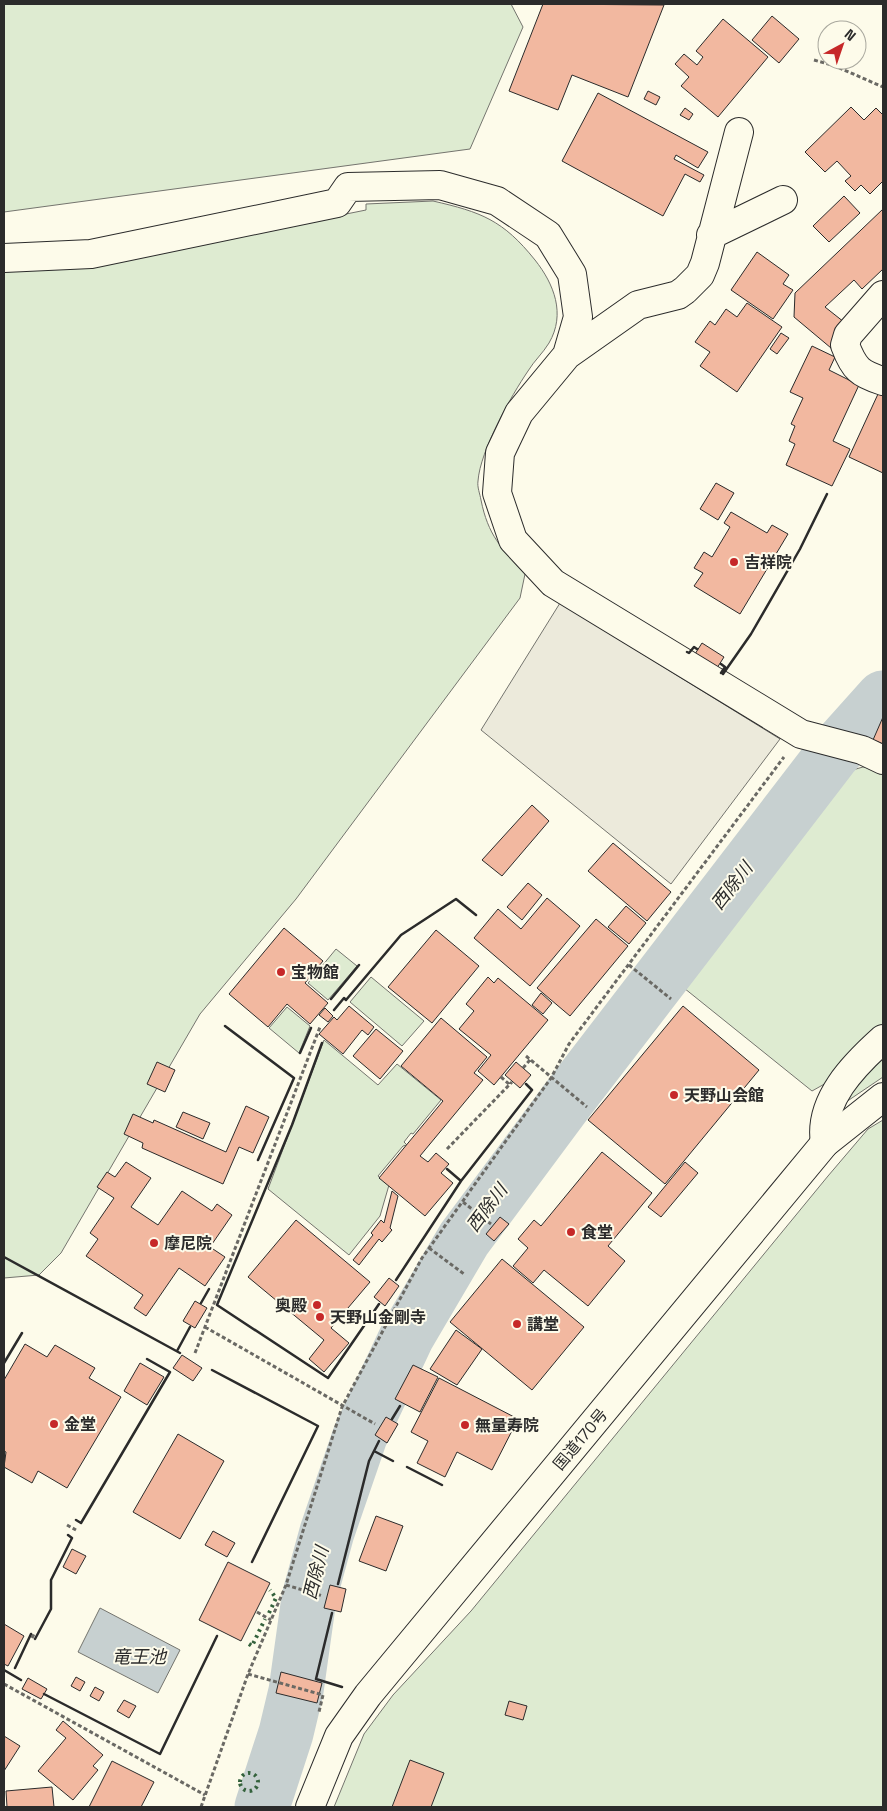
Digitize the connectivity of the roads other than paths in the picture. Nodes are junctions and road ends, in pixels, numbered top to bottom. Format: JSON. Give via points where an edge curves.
{"nodes":[{"id":1,"x":739,"y":132,"type":"dead end"},
{"id":2,"x":783,"y":200,"type":"dead end"},
{"id":3,"x":711,"y":236,"type":"junction"},
{"id":4,"x":4,"y":258,"type":"edge"},
{"id":5,"x":883,"y":295,"type":"edge"},
{"id":6,"x":567,"y":355,"type":"junction"},
{"id":7,"x":883,"y":381,"type":"edge"},
{"id":8,"x":873,"y":755,"type":"edge"},
{"id":9,"x":883,"y":1039,"type":"edge"},
{"id":10,"x":883,"y":1097,"type":"edge"},
{"id":11,"x":825,"y":1143,"type":"junction"},
{"id":12,"x":310,"y":1807,"type":"edge"}],
"edges":[{"from":1,"to":3,"type":"main road"},
{"from":2,"to":3,"type":"main road"},
{"from":3,"to":6,"type":"main road","via":[[700,275],[685,290],[638,305]]},
{"from":4,"to":6,"type":"main road","via":[[91,254],[337,203],[348,187],[440,185],[497,201],[548,235],[572,274],[578,317]]},
{"from":5,"to":7,"type":"main road","via":[[848,335],[845,346],[862,374]]},
{"from":6,"to":8,"type":"main road","via":[[519,413],[500,453],[497,493],[512,540],[553,582],[809,737]]},
{"from":9,"to":11,"type":"main road","via":[[852,1068],[830,1103],[823,1130]]},
{"from":10,"to":11,"type":"main road","name":"国道170号"},
{"from":11,"to":12,"type":"main road","name":"国道170号","via":[[368,1695],[339,1736]]}]}
